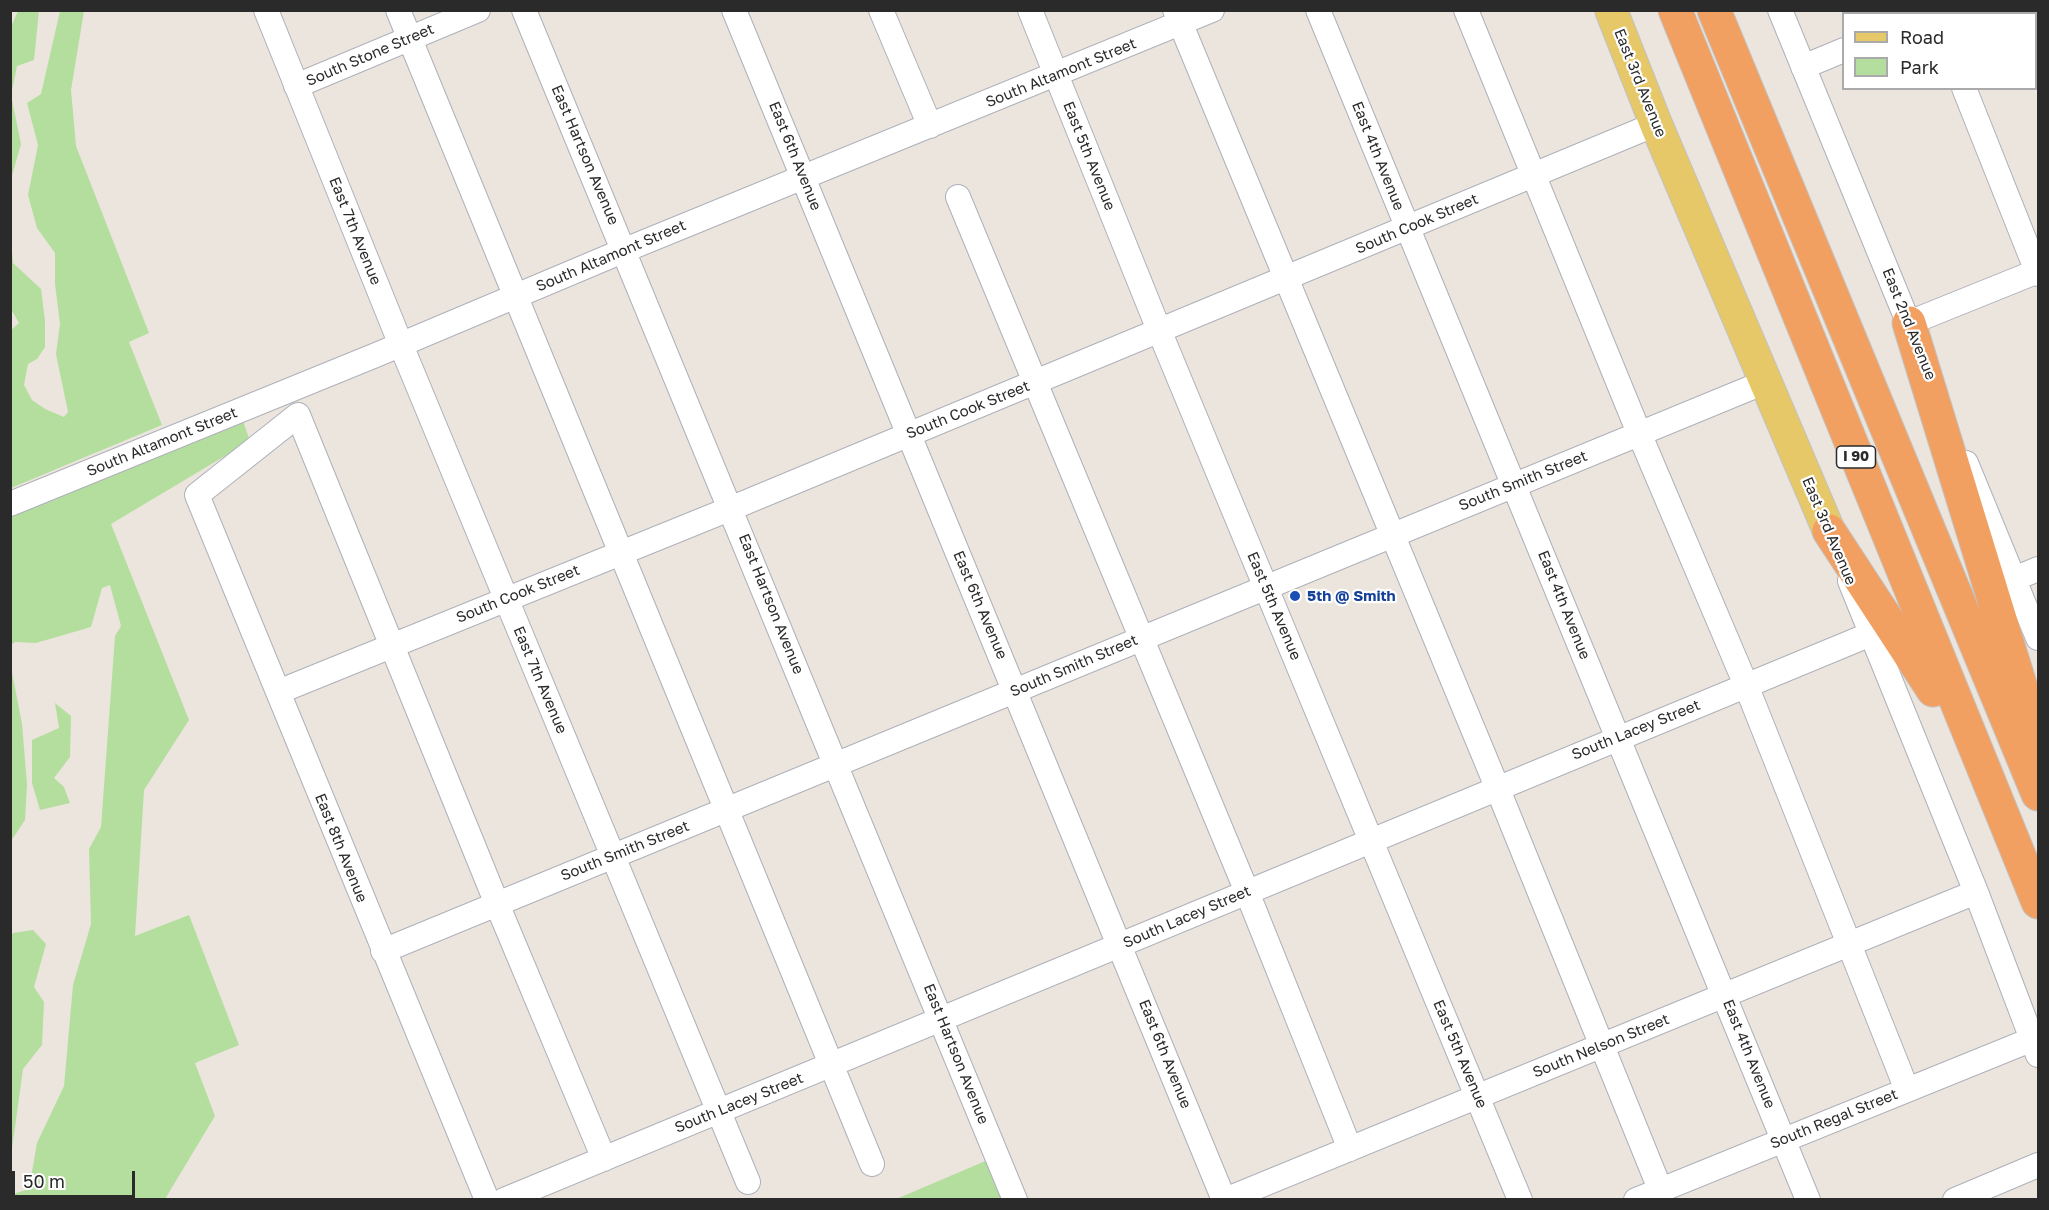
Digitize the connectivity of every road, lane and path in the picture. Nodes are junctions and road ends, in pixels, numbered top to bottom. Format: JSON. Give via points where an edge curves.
{"nodes":[{"id":1,"x":266,"y":10,"type":"edge"},
{"id":2,"x":398,"y":10,"type":"edge"},
{"id":3,"x":478,"y":10,"type":"edge"},
{"id":4,"x":524,"y":10,"type":"edge"},
{"id":5,"x":734,"y":10,"type":"edge"},
{"id":6,"x":881,"y":10,"type":"edge"},
{"id":7,"x":1030,"y":10,"type":"edge"},
{"id":8,"x":1212,"y":10,"type":"edge"},
{"id":9,"x":1318,"y":10,"type":"edge"},
{"id":10,"x":1467,"y":10,"type":"edge"},
{"id":11,"x":1611,"y":10,"type":"edge"},
{"id":12,"x":1675,"y":10,"type":"edge"},
{"id":13,"x":1714,"y":10,"type":"edge"},
{"id":14,"x":1780,"y":10,"type":"edge"},
{"id":15,"x":1177,"y":17,"type":"edge"},
{"id":16,"x":410,"y":39,"type":"junction"},
{"id":17,"x":1842,"y":51,"type":"edge"},
{"id":18,"x":1803,"y":67,"type":"junction"},
{"id":19,"x":1056,"y":75,"type":"junction"},
{"id":20,"x":297,"y":86,"type":"junction"},
{"id":21,"x":1965,"y":90,"type":"edge"},
{"id":22,"x":1656,"y":124,"type":"junction"},
{"id":23,"x":930,"y":126,"type":"junction"},
{"id":24,"x":1534,"y":175,"type":"junction"},
{"id":25,"x":804,"y":177,"type":"junction"},
{"id":26,"x":958,"y":197,"type":"dead end"},
{"id":27,"x":1408,"y":228,"type":"junction"},
{"id":28,"x":625,"y":249,"type":"junction"},
{"id":29,"x":2038,"y":272,"type":"edge"},
{"id":30,"x":1286,"y":278,"type":"junction"},
{"id":31,"x":516,"y":296,"type":"junction"},
{"id":32,"x":1909,"y":323,"type":"junction"},
{"id":33,"x":1159,"y":330,"type":"junction"},
{"id":34,"x":401,"y":345,"type":"junction"},
{"id":35,"x":1034,"y":382,"type":"junction"},
{"id":36,"x":1765,"y":382,"type":"junction"},
{"id":37,"x":1639,"y":433,"type":"junction"},
{"id":38,"x":908,"y":434,"type":"junction"},
{"id":39,"x":1515,"y":484,"type":"junction"},
{"id":40,"x":10,"y":504,"type":"edge"},
{"id":41,"x":732,"y":508,"type":"junction"},
{"id":42,"x":1829,"y":531,"type":"junction"},
{"id":43,"x":1391,"y":535,"type":"junction"},
{"id":44,"x":621,"y":552,"type":"junction"},
{"id":45,"x":2038,"y":569,"type":"edge"},
{"id":46,"x":2014,"y":579,"type":"junction"},
{"id":47,"x":1265,"y":586,"type":"junction"},
{"id":48,"x":507,"y":599,"type":"junction"},
{"id":49,"x":1871,"y":634,"type":"junction"},
{"id":50,"x":1141,"y":638,"type":"junction"},
{"id":51,"x":2038,"y":638,"type":"edge"},
{"id":52,"x":392,"y":645,"type":"junction"},
{"id":53,"x":1746,"y":685,"type":"junction"},
{"id":54,"x":1016,"y":690,"type":"junction"},
{"id":55,"x":278,"y":692,"type":"junction"},
{"id":56,"x":1618,"y":737,"type":"junction"},
{"id":57,"x":2038,"y":743,"type":"edge"},
{"id":58,"x":836,"y":764,"type":"junction"},
{"id":59,"x":1497,"y":787,"type":"junction"},
{"id":60,"x":2038,"y":794,"type":"edge"},
{"id":61,"x":727,"y":809,"type":"junction"},
{"id":62,"x":1371,"y":840,"type":"junction"},
{"id":63,"x":2012,"y":841,"type":"junction"},
{"id":64,"x":614,"y":856,"type":"junction"},
{"id":65,"x":1247,"y":892,"type":"junction"},
{"id":66,"x":1976,"y":892,"type":"junction"},
{"id":67,"x":2038,"y":902,"type":"edge"},
{"id":68,"x":497,"y":904,"type":"junction"},
{"id":69,"x":1848,"y":944,"type":"junction"},
{"id":70,"x":1121,"y":945,"type":"junction"},
{"id":71,"x":383,"y":951,"type":"junction"},
{"id":72,"x":1724,"y":995,"type":"junction"},
{"id":73,"x":941,"y":1019,"type":"junction"},
{"id":74,"x":1600,"y":1046,"type":"junction"},
{"id":75,"x":2036,"y":1047,"type":"edge"},
{"id":76,"x":831,"y":1065,"type":"junction"},
{"id":77,"x":1907,"y":1090,"type":"junction"},
{"id":78,"x":1478,"y":1096,"type":"junction"},
{"id":79,"x":719,"y":1111,"type":"junction"},
{"id":80,"x":1783,"y":1139,"type":"junction"},
{"id":81,"x":1350,"y":1149,"type":"junction"},
{"id":82,"x":604,"y":1159,"type":"junction"},
{"id":83,"x":872,"y":1164,"type":"dead end"},
{"id":84,"x":2038,"y":1165,"type":"edge"},
{"id":85,"x":748,"y":1182,"type":"dead end"},
{"id":86,"x":1660,"y":1190,"type":"junction"},
{"id":87,"x":487,"y":1200,"type":"edge"},
{"id":88,"x":504,"y":1200,"type":"edge"},
{"id":89,"x":1015,"y":1200,"type":"edge"},
{"id":90,"x":1225,"y":1200,"type":"edge"},
{"id":91,"x":1520,"y":1200,"type":"edge"},
{"id":92,"x":1636,"y":1200,"type":"edge"},
{"id":93,"x":1808,"y":1200,"type":"edge"},
{"id":94,"x":1955,"y":1200,"type":"edge"}],
"edges":[{"from":1,"to":20,"type":"street","name":"East 7th Avenue"},
{"from":2,"to":16,"type":"street"},
{"from":3,"to":16,"type":"street","name":"South Stone Street"},
{"from":4,"to":28,"type":"street","name":"East Hartson Avenue"},
{"from":5,"to":25,"type":"street","name":"East 6th Avenue"},
{"from":6,"to":23,"type":"street"},
{"from":7,"to":19,"type":"street","name":"East 5th Avenue"},
{"from":8,"to":15,"type":"street","name":"South Altamont Street"},
{"from":9,"to":27,"type":"street","name":"East 4th Avenue"},
{"from":10,"to":24,"type":"street"},
{"from":11,"to":22,"type":"main road","name":"East 3rd Avenue"},
{"from":12,"to":63,"type":"highway","number":"I 90"},
{"from":13,"to":60,"type":"highway","number":"I 90"},
{"from":14,"to":18,"type":"street","name":"East 2nd Avenue"},
{"from":15,"to":19,"type":"street","name":"South Altamont Street"},
{"from":15,"to":30,"type":"street"},
{"from":16,"to":20,"type":"street","name":"South Stone Street"},
{"from":16,"to":31,"type":"street"},
{"from":17,"to":18,"type":"street"},
{"from":18,"to":32,"type":"street","name":"East 2nd Avenue"},
{"from":19,"to":23,"type":"street","name":"South Altamont Street"},
{"from":19,"to":33,"type":"street","name":"East 5th Avenue"},
{"from":20,"to":34,"type":"street","name":"East 7th Avenue"},
{"from":21,"to":29,"type":"street"},
{"from":22,"to":24,"type":"street","name":"South Cook Street"},
{"from":22,"to":36,"type":"main road","name":"East 3rd Avenue"},
{"from":23,"to":25,"type":"street","name":"South Altamont Street"},
{"from":24,"to":27,"type":"street","name":"South Cook Street"},
{"from":24,"to":37,"type":"street"},
{"from":25,"to":28,"type":"street","name":"South Altamont Street"},
{"from":25,"to":38,"type":"street","name":"East 6th Avenue"},
{"from":26,"to":35,"type":"street"},
{"from":27,"to":30,"type":"street","name":"South Cook Street"},
{"from":27,"to":39,"type":"street","name":"East 4th Avenue"},
{"from":28,"to":31,"type":"street","name":"South Altamont Street"},
{"from":28,"to":41,"type":"street","name":"East Hartson Avenue"},
{"from":29,"to":32,"type":"street"},
{"from":30,"to":33,"type":"street","name":"South Cook Street"},
{"from":30,"to":43,"type":"street"},
{"from":31,"to":34,"type":"street","name":"South Altamont Street"},
{"from":31,"to":44,"type":"street"},
{"from":32,"to":46,"type":"street","name":"East 2nd Avenue"},
{"from":32,"to":57,"type":"highway"},
{"from":33,"to":35,"type":"street","name":"South Cook Street"},
{"from":33,"to":47,"type":"street","name":"East 5th Avenue"},
{"from":34,"to":40,"type":"street","name":"South Altamont Street"},
{"from":34,"to":48,"type":"street","name":"East 7th Avenue"},
{"from":35,"to":38,"type":"street","name":"South Cook Street"},
{"from":35,"to":50,"type":"street"},
{"from":36,"to":37,"type":"street","name":"South Smith Street"},
{"from":36,"to":42,"type":"main road","name":"East 3rd Avenue"},
{"from":37,"to":39,"type":"street","name":"South Smith Street"},
{"from":37,"to":53,"type":"street"},
{"from":38,"to":41,"type":"street","name":"South Cook Street"},
{"from":38,"to":54,"type":"street","name":"East 6th Avenue"},
{"from":39,"to":43,"type":"street","name":"South Smith Street"},
{"from":39,"to":56,"type":"street","name":"East 4th Avenue"},
{"from":41,"to":44,"type":"street","name":"South Cook Street"},
{"from":41,"to":58,"type":"street","name":"East Hartson Avenue"},
{"from":42,"to":49,"type":"street","name":"East 3rd Avenue"},
{"from":42,"to":63,"type":"highway","via":[[1924,673]]},
{"from":43,"to":47,"type":"street","name":"South Smith Street"},
{"from":43,"to":59,"type":"street"},
{"from":44,"to":48,"type":"street","name":"South Cook Street"},
{"from":44,"to":61,"type":"street"},
{"from":45,"to":46,"type":"street"},
{"from":46,"to":51,"type":"street","name":"East 2nd Avenue"},
{"from":47,"to":50,"type":"street","name":"South Smith Street"},
{"from":47,"to":62,"type":"street","name":"East 5th Avenue"},
{"from":48,"to":52,"type":"street","name":"South Cook Street"},
{"from":48,"to":64,"type":"street","name":"East 7th Avenue"},
{"from":49,"to":53,"type":"street","name":"South Lacey Street"},
{"from":49,"to":66,"type":"street","name":"East 3rd Avenue"},
{"from":50,"to":54,"type":"street","name":"South Smith Street"},
{"from":50,"to":65,"type":"street"},
{"from":52,"to":55,"type":"street","name":"South Cook Street"},
{"from":52,"to":55,"type":"street","name":"East 8th Avenue","via":[[298,415],[197,495]]},
{"from":52,"to":68,"type":"street"},
{"from":53,"to":56,"type":"street","name":"South Lacey Street"},
{"from":53,"to":69,"type":"street"},
{"from":54,"to":58,"type":"street","name":"South Smith Street"},
{"from":54,"to":70,"type":"street","name":"East 6th Avenue"},
{"from":55,"to":71,"type":"street","name":"East 8th Avenue"},
{"from":56,"to":59,"type":"street","name":"South Lacey Street"},
{"from":56,"to":72,"type":"street","name":"East 4th Avenue"},
{"from":58,"to":61,"type":"street","name":"South Smith Street"},
{"from":58,"to":73,"type":"street","name":"East Hartson Avenue"},
{"from":59,"to":62,"type":"street","name":"South Lacey Street"},
{"from":59,"to":74,"type":"street"},
{"from":61,"to":64,"type":"street","name":"South Smith Street"},
{"from":61,"to":76,"type":"street"},
{"from":62,"to":65,"type":"street","name":"South Lacey Street"},
{"from":62,"to":78,"type":"street","name":"East 5th Avenue"},
{"from":63,"to":67,"type":"highway","number":"I 90"},
{"from":64,"to":68,"type":"street","name":"South Smith Street"},
{"from":64,"to":79,"type":"street","name":"East 7th Avenue"},
{"from":65,"to":70,"type":"street","name":"South Lacey Street"},
{"from":65,"to":81,"type":"street"},
{"from":66,"to":69,"type":"street","name":"South Nelson Street"},
{"from":66,"to":75,"type":"street","name":"East 3rd Avenue"},
{"from":68,"to":71,"type":"street","name":"South Smith Street"},
{"from":68,"to":82,"type":"street"},
{"from":69,"to":72,"type":"street","name":"South Nelson Street"},
{"from":69,"to":77,"type":"street"},
{"from":70,"to":73,"type":"street","name":"South Lacey Street"},
{"from":70,"to":90,"type":"street","name":"East 6th Avenue"},
{"from":71,"to":87,"type":"street","name":"East 8th Avenue"},
{"from":72,"to":74,"type":"street","name":"South Nelson Street"},
{"from":72,"to":80,"type":"street","name":"East 4th Avenue"},
{"from":73,"to":76,"type":"street","name":"South Lacey Street"},
{"from":73,"to":89,"type":"street","name":"East Hartson Avenue"},
{"from":74,"to":78,"type":"street","name":"South Nelson Street"},
{"from":74,"to":86,"type":"street"},
{"from":75,"to":77,"type":"street","name":"South Regal Street"},
{"from":76,"to":79,"type":"street","name":"South Lacey Street"},
{"from":76,"to":83,"type":"street"},
{"from":77,"to":80,"type":"street","name":"South Regal Street"},
{"from":78,"to":81,"type":"street","name":"South Nelson Street"},
{"from":78,"to":91,"type":"street","name":"East 5th Avenue"},
{"from":79,"to":82,"type":"street","name":"South Lacey Street"},
{"from":79,"to":85,"type":"street","name":"East 7th Avenue"},
{"from":80,"to":86,"type":"street","name":"South Regal Street"},
{"from":80,"to":93,"type":"street","name":"East 4th Avenue"},
{"from":81,"to":90,"type":"street","name":"South Nelson Street"},
{"from":82,"to":88,"type":"street","name":"South Lacey Street"},
{"from":84,"to":94,"type":"street"},
{"from":86,"to":92,"type":"street","name":"South Regal Street"}]}
